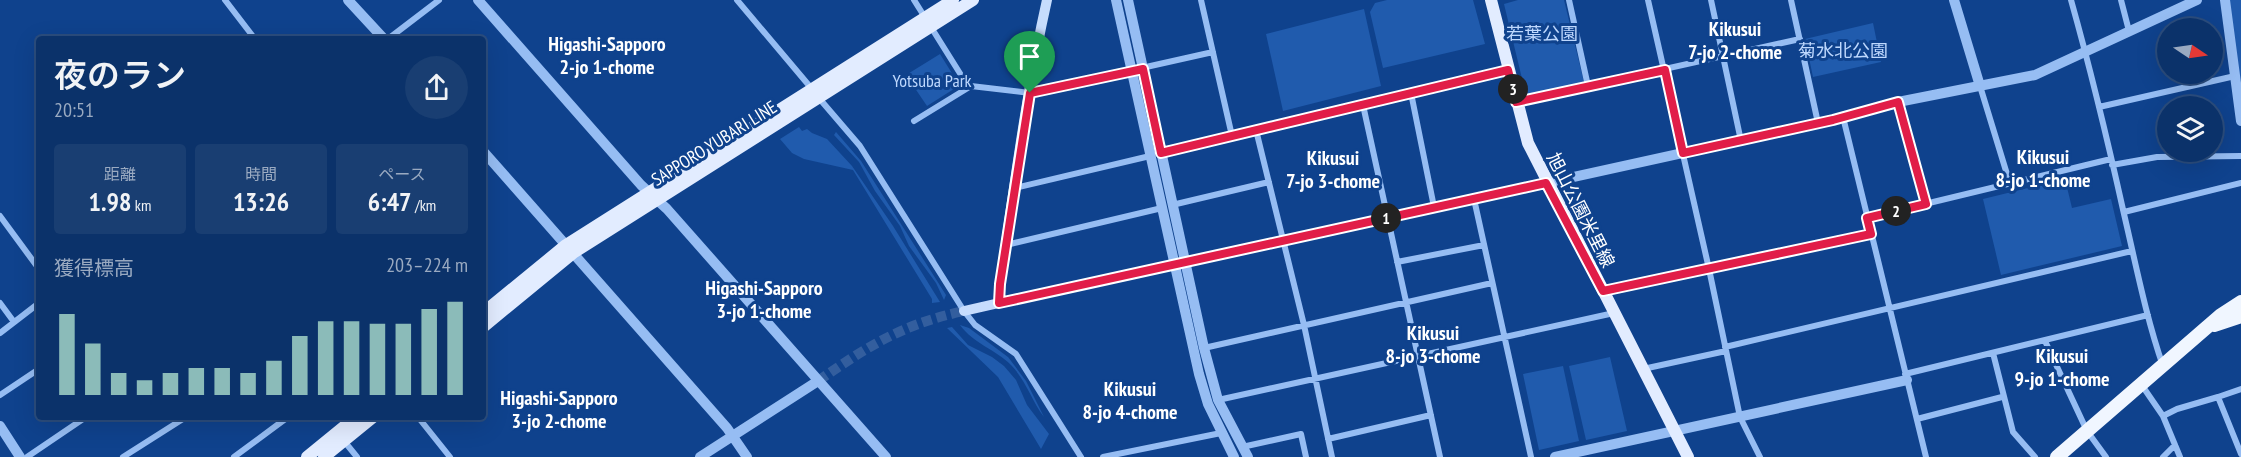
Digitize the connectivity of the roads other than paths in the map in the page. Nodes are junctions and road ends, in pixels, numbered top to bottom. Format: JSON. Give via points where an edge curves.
{"nodes":[{"id":1,"x":225,"y":0,"type":"edge"},
{"id":2,"x":348,"y":0,"type":"edge"},
{"id":3,"x":439,"y":0,"type":"edge"},
{"id":4,"x":478,"y":0,"type":"edge"},
{"id":5,"x":737,"y":0,"type":"edge"},
{"id":6,"x":914,"y":0,"type":"edge"},
{"id":7,"x":953,"y":0,"type":"edge"},
{"id":8,"x":973,"y":0,"type":"edge"},
{"id":9,"x":1047,"y":0,"type":"edge"},
{"id":10,"x":1116,"y":0,"type":"edge"},
{"id":11,"x":1128,"y":0,"type":"edge"},
{"id":12,"x":1201,"y":0,"type":"edge"},
{"id":13,"x":1492,"y":0,"type":"edge"},
{"id":14,"x":1569,"y":0,"type":"edge"},
{"id":15,"x":1648,"y":0,"type":"edge"},
{"id":16,"x":1711,"y":0,"type":"edge"},
{"id":17,"x":1792,"y":0,"type":"edge"},
{"id":18,"x":1954,"y":0,"type":"edge"},
{"id":19,"x":2071,"y":0,"type":"edge"},
{"id":20,"x":2121,"y":0,"type":"edge"},
{"id":21,"x":2225,"y":0,"type":"edge"},
{"id":22,"x":2190,"y":1,"type":"edge"},
{"id":23,"x":928,"y":22,"type":"junction"},
{"id":24,"x":2130,"y":32,"type":"junction"},
{"id":25,"x":253,"y":36,"type":"edge"},
{"id":26,"x":383,"y":36,"type":"edge"},
{"id":27,"x":390,"y":36,"type":"edge"},
{"id":28,"x":1800,"y":39,"type":"junction"},
{"id":29,"x":1213,"y":52,"type":"junction"},
{"id":30,"x":2086,"y":52,"type":"junction"},
{"id":31,"x":1723,"y":57,"type":"junction"},
{"id":32,"x":1137,"y":70,"type":"junction"},
{"id":33,"x":1508,"y":70,"type":"junction"},
{"id":34,"x":1665,"y":70,"type":"junction"},
{"id":35,"x":2235,"y":76,"type":"junction"},
{"id":36,"x":971,"y":86,"type":"junction"},
{"id":37,"x":1588,"y":86,"type":"junction"},
{"id":38,"x":1980,"y":86,"type":"junction"},
{"id":39,"x":815,"y":93,"type":"junction"},
{"id":40,"x":1030,"y":93,"type":"junction"},
{"id":41,"x":1411,"y":93,"type":"junction"},
{"id":42,"x":1516,"y":102,"type":"junction"},
{"id":43,"x":1898,"y":102,"type":"junction"},
{"id":44,"x":1362,"y":105,"type":"junction"},
{"id":45,"x":2099,"y":107,"type":"junction"},
{"id":46,"x":1843,"y":117,"type":"junction"},
{"id":47,"x":914,"y":121,"type":"dead end"},
{"id":48,"x":2241,"y":121,"type":"edge"},
{"id":49,"x":1818,"y":123,"type":"junction"},
{"id":50,"x":1256,"y":130,"type":"junction"},
{"id":51,"x":1232,"y":136,"type":"junction"},
{"id":52,"x":1742,"y":141,"type":"junction"},
{"id":53,"x":1683,"y":153,"type":"junction"},
{"id":54,"x":1156,"y":154,"type":"junction"},
{"id":55,"x":486,"y":156,"type":"edge"},
{"id":56,"x":2241,"y":156,"type":"edge"},
{"id":57,"x":2111,"y":162,"type":"junction"},
{"id":58,"x":1269,"y":182,"type":"junction"},
{"id":59,"x":1546,"y":183,"type":"junction"},
{"id":60,"x":2241,"y":183,"type":"edge"},
{"id":61,"x":2010,"y":184,"type":"junction"},
{"id":62,"x":1015,"y":188,"type":"junction"},
{"id":63,"x":653,"y":196,"type":"junction"},
{"id":64,"x":1474,"y":199,"type":"junction"},
{"id":65,"x":1926,"y":204,"type":"junction"},
{"id":66,"x":1167,"y":207,"type":"junction"},
{"id":67,"x":1434,"y":207,"type":"junction"},
{"id":68,"x":2124,"y":212,"type":"junction"},
{"id":69,"x":0,"y":216,"type":"edge"},
{"id":70,"x":1388,"y":218,"type":"junction"},
{"id":71,"x":1867,"y":218,"type":"junction"},
{"id":72,"x":1871,"y":234,"type":"junction"},
{"id":73,"x":1284,"y":241,"type":"junction"},
{"id":74,"x":1006,"y":245,"type":"junction"},
{"id":75,"x":1484,"y":245,"type":"junction"},
{"id":76,"x":570,"y":249,"type":"junction"},
{"id":77,"x":2132,"y":251,"type":"junction"},
{"id":78,"x":1397,"y":262,"type":"junction"},
{"id":79,"x":1179,"y":264,"type":"junction"},
{"id":80,"x":36,"y":265,"type":"edge"},
{"id":81,"x":1709,"y":269,"type":"junction"},
{"id":82,"x":1492,"y":283,"type":"junction"},
{"id":83,"x":1603,"y":291,"type":"junction"},
{"id":84,"x":1406,"y":302,"type":"junction"},
{"id":85,"x":2241,"y":302,"type":"edge"},
{"id":86,"x":0,"y":303,"type":"edge"},
{"id":87,"x":999,"y":303,"type":"junction"},
{"id":88,"x":36,"y":305,"type":"edge"},
{"id":89,"x":1890,"y":308,"type":"junction"},
{"id":90,"x":486,"y":311,"type":"edge"},
{"id":91,"x":964,"y":311,"type":"junction"},
{"id":92,"x":1614,"y":313,"type":"junction"},
{"id":93,"x":2148,"y":315,"type":"junction"},
{"id":94,"x":2241,"y":316,"type":"edge"},
{"id":95,"x":14,"y":322,"type":"junction"},
{"id":96,"x":486,"y":324,"type":"edge"},
{"id":97,"x":1304,"y":325,"type":"junction"},
{"id":98,"x":2207,"y":328,"type":"junction"},
{"id":99,"x":0,"y":333,"type":"edge"},
{"id":100,"x":1504,"y":337,"type":"junction"},
{"id":101,"x":2045,"y":341,"type":"junction"},
{"id":102,"x":1204,"y":348,"type":"junction"},
{"id":103,"x":1726,"y":349,"type":"junction"},
{"id":104,"x":1993,"y":353,"type":"junction"},
{"id":105,"x":1418,"y":356,"type":"junction"},
{"id":106,"x":2163,"y":366,"type":"junction"},
{"id":107,"x":1643,"y":369,"type":"junction"},
{"id":108,"x":36,"y":371,"type":"edge"},
{"id":109,"x":1906,"y":377,"type":"junction"},
{"id":110,"x":1315,"y":378,"type":"junction"},
{"id":111,"x":818,"y":381,"type":"junction"},
{"id":112,"x":2141,"y":384,"type":"junction"},
{"id":113,"x":2241,"y":389,"type":"edge"},
{"id":114,"x":0,"y":395,"type":"edge"},
{"id":115,"x":2002,"y":397,"type":"junction"},
{"id":116,"x":2218,"y":397,"type":"junction"},
{"id":117,"x":1218,"y":400,"type":"junction"},
{"id":118,"x":1431,"y":415,"type":"junction"},
{"id":119,"x":2163,"y":416,"type":"junction"},
{"id":120,"x":1740,"y":417,"type":"junction"},
{"id":121,"x":1917,"y":419,"type":"junction"},
{"id":122,"x":82,"y":420,"type":"edge"},
{"id":123,"x":181,"y":420,"type":"edge"},
{"id":124,"x":284,"y":420,"type":"edge"},
{"id":125,"x":352,"y":420,"type":"edge"},
{"id":126,"x":369,"y":420,"type":"edge"},
{"id":127,"x":420,"y":420,"type":"edge"},
{"id":128,"x":0,"y":426,"type":"edge"},
{"id":129,"x":1676,"y":431,"type":"junction"},
{"id":130,"x":2087,"y":431,"type":"junction"},
{"id":131,"x":1221,"y":433,"type":"junction"},
{"id":132,"x":733,"y":435,"type":"junction"},
{"id":133,"x":1328,"y":439,"type":"junction"},
{"id":134,"x":343,"y":441,"type":"junction"},
{"id":135,"x":2175,"y":445,"type":"junction"},
{"id":136,"x":1245,"y":452,"type":"edge"},
{"id":137,"x":2241,"y":454,"type":"edge"},
{"id":138,"x":882,"y":456,"type":"edge"},
{"id":139,"x":20,"y":457,"type":"edge"},
{"id":140,"x":27,"y":457,"type":"edge"},
{"id":141,"x":123,"y":457,"type":"edge"},
{"id":142,"x":234,"y":457,"type":"edge"},
{"id":143,"x":307,"y":457,"type":"edge"},
{"id":144,"x":324,"y":457,"type":"edge"},
{"id":145,"x":357,"y":457,"type":"edge"},
{"id":146,"x":450,"y":457,"type":"edge"},
{"id":147,"x":700,"y":457,"type":"edge"},
{"id":148,"x":747,"y":457,"type":"edge"},
{"id":149,"x":1081,"y":457,"type":"edge"},
{"id":150,"x":1103,"y":457,"type":"edge"},
{"id":151,"x":1234,"y":457,"type":"edge"},
{"id":152,"x":1306,"y":457,"type":"edge"},
{"id":153,"x":1332,"y":457,"type":"edge"},
{"id":154,"x":1440,"y":457,"type":"edge"},
{"id":155,"x":1531,"y":457,"type":"edge"},
{"id":156,"x":1555,"y":457,"type":"edge"},
{"id":157,"x":1688,"y":457,"type":"edge"},
{"id":158,"x":1760,"y":457,"type":"edge"},
{"id":159,"x":1926,"y":457,"type":"edge"},
{"id":160,"x":2035,"y":457,"type":"edge"},
{"id":161,"x":2057,"y":457,"type":"edge"},
{"id":162,"x":2106,"y":457,"type":"edge"},
{"id":163,"x":2163,"y":457,"type":"edge"},
{"id":164,"x":2180,"y":457,"type":"edge"}],
"edges":[{"from":1,"to":25,"type":"street"},
{"from":2,"to":26,"type":"street"},
{"from":3,"to":27,"type":"street"},
{"from":4,"to":63,"type":"street"},
{"from":5,"to":39,"type":"street"},
{"from":6,"to":23,"type":"street"},
{"from":7,"to":23,"type":"main road","name":"SAPPORO YUBARI LINE"},
{"from":8,"to":23,"type":"main road","name":"SAPPORO YUBARI LINE"},
{"from":9,"to":40,"type":"main road"},
{"from":10,"to":32,"type":"street"},
{"from":11,"to":32,"type":"street"},
{"from":12,"to":29,"type":"street"},
{"from":13,"to":33,"type":"main road","name":"旭山公園米里線"},
{"from":14,"to":37,"type":"street"},
{"from":15,"to":34,"type":"street"},
{"from":16,"to":31,"type":"street"},
{"from":17,"to":28,"type":"street"},
{"from":18,"to":38,"type":"street"},
{"from":19,"to":30,"type":"street"},
{"from":20,"to":24,"type":"street"},
{"from":21,"to":35,"type":"street"},
{"from":22,"to":24,"type":"street"},
{"from":23,"to":36,"type":"street"},
{"from":23,"to":39,"type":"main road","name":"SAPPORO YUBARI LINE"},
{"from":24,"to":30,"type":"street"},
{"from":28,"to":31,"type":"street"},
{"from":28,"to":49,"type":"street"},
{"from":29,"to":32,"type":"street"},
{"from":29,"to":51,"type":"street"},
{"from":30,"to":38,"type":"street","via":[[2035,75]]},
{"from":30,"to":45,"type":"street"},
{"from":31,"to":34,"type":"street"},
{"from":31,"to":52,"type":"street"},
{"from":32,"to":40,"type":"street"},
{"from":32,"to":54,"type":"street"},
{"from":33,"to":41,"type":"street"},
{"from":33,"to":42,"type":"main road","name":"旭山公園米里線"},
{"from":34,"to":37,"type":"street"},
{"from":34,"to":53,"type":"street"},
{"from":35,"to":45,"type":"street"},
{"from":35,"to":48,"type":"street"},
{"from":36,"to":40,"type":"street"},
{"from":36,"to":47,"type":"street"},
{"from":37,"to":42,"type":"street"},
{"from":38,"to":43,"type":"street"},
{"from":38,"to":61,"type":"street"},
{"from":39,"to":63,"type":"main road","name":"SAPPORO YUBARI LINE"},
{"from":39,"to":91,"type":"street","via":[[860,146]]},
{"from":40,"to":62,"type":"main road"},
{"from":41,"to":44,"type":"street"},
{"from":41,"to":67,"type":"street"},
{"from":42,"to":59,"type":"main road","name":"旭山公園米里線"},
{"from":43,"to":46,"type":"street"},
{"from":43,"to":65,"type":"street"},
{"from":44,"to":50,"type":"street"},
{"from":44,"to":70,"type":"street"},
{"from":45,"to":57,"type":"street"},
{"from":46,"to":49,"type":"street"},
{"from":46,"to":71,"type":"street"},
{"from":49,"to":52,"type":"street"},
{"from":50,"to":51,"type":"street"},
{"from":50,"to":58,"type":"street"},
{"from":51,"to":54,"type":"street"},
{"from":52,"to":53,"type":"street"},
{"from":53,"to":59,"type":"street"},
{"from":53,"to":81,"type":"street"},
{"from":54,"to":62,"type":"street"},
{"from":54,"to":66,"type":"street"},
{"from":55,"to":76,"type":"street"},
{"from":56,"to":57,"type":"street"},
{"from":57,"to":61,"type":"street"},
{"from":57,"to":68,"type":"street"},
{"from":58,"to":66,"type":"street"},
{"from":58,"to":73,"type":"street"},
{"from":59,"to":64,"type":"street"},
{"from":59,"to":83,"type":"main road","name":"旭山公園米里線"},
{"from":60,"to":68,"type":"street"},
{"from":61,"to":65,"type":"street"},
{"from":62,"to":74,"type":"main road"},
{"from":63,"to":76,"type":"main road","name":"SAPPORO YUBARI LINE"},
{"from":63,"to":111,"type":"street"},
{"from":64,"to":67,"type":"street"},
{"from":64,"to":75,"type":"street"},
{"from":65,"to":71,"type":"street"},
{"from":66,"to":74,"type":"street"},
{"from":66,"to":79,"type":"street"},
{"from":67,"to":70,"type":"street"},
{"from":68,"to":77,"type":"street"},
{"from":69,"to":80,"type":"street"},
{"from":70,"to":73,"type":"street"},
{"from":70,"to":78,"type":"street"},
{"from":71,"to":72,"type":"street"},
{"from":72,"to":81,"type":"street"},
{"from":72,"to":89,"type":"street"},
{"from":73,"to":79,"type":"street"},
{"from":73,"to":97,"type":"street"},
{"from":74,"to":87,"type":"main road"},
{"from":75,"to":78,"type":"street"},
{"from":75,"to":82,"type":"street"},
{"from":76,"to":90,"type":"main road","name":"SAPPORO YUBARI LINE"},
{"from":76,"to":96,"type":"main road","name":"SAPPORO YUBARI LINE"},
{"from":76,"to":132,"type":"street"},
{"from":77,"to":89,"type":"street"},
{"from":77,"to":93,"type":"street"},
{"from":78,"to":84,"type":"street"},
{"from":79,"to":87,"type":"street"},
{"from":79,"to":102,"type":"street"},
{"from":79,"to":131,"type":"street","via":[[1198,374]]},
{"from":81,"to":83,"type":"street"},
{"from":81,"to":103,"type":"street"},
{"from":82,"to":84,"type":"street"},
{"from":82,"to":100,"type":"street"},
{"from":83,"to":92,"type":"main road","name":"旭山公園米里線"},
{"from":84,"to":97,"type":"street"},
{"from":84,"to":105,"type":"street"},
{"from":85,"to":98,"type":"highway"},
{"from":86,"to":95,"type":"street"},
{"from":87,"to":91,"type":"main road"},
{"from":88,"to":95,"type":"street"},
{"from":89,"to":103,"type":"street"},
{"from":89,"to":109,"type":"street"},
{"from":91,"to":149,"type":"street","via":[[975,325],[1016,354]]},
{"from":92,"to":100,"type":"street"},
{"from":92,"to":107,"type":"main road","name":"旭山公園米里線"},
{"from":93,"to":101,"type":"street"},
{"from":93,"to":106,"type":"street"},
{"from":94,"to":98,"type":"highway"},
{"from":95,"to":99,"type":"street"},
{"from":97,"to":102,"type":"street"},
{"from":97,"to":110,"type":"street"},
{"from":98,"to":106,"type":"highway"},
{"from":100,"to":105,"type":"street"},
{"from":100,"to":155,"type":"street"},
{"from":101,"to":104,"type":"street"},
{"from":101,"to":130,"type":"street"},
{"from":102,"to":117,"type":"street"},
{"from":103,"to":107,"type":"street"},
{"from":103,"to":120,"type":"street"},
{"from":104,"to":109,"type":"street"},
{"from":104,"to":115,"type":"street"},
{"from":105,"to":110,"type":"street"},
{"from":105,"to":118,"type":"street"},
{"from":106,"to":112,"type":"highway"},
{"from":107,"to":129,"type":"main road","name":"旭山公園米里線"},
{"from":108,"to":114,"type":"street"},
{"from":109,"to":120,"type":"street"},
{"from":109,"to":121,"type":"street"},
{"from":110,"to":117,"type":"street"},
{"from":110,"to":133,"type":"street"},
{"from":111,"to":132,"type":"street"},
{"from":111,"to":138,"type":"street"},
{"from":112,"to":119,"type":"street"},
{"from":112,"to":130,"type":"highway"},
{"from":113,"to":116,"type":"street"},
{"from":115,"to":121,"type":"street"},
{"from":115,"to":160,"type":"street","via":[[2013,432]]},
{"from":116,"to":119,"type":"street"},
{"from":116,"to":137,"type":"street"},
{"from":117,"to":136,"type":"street"},
{"from":118,"to":133,"type":"street"},
{"from":118,"to":154,"type":"street"},
{"from":119,"to":135,"type":"street"},
{"from":120,"to":129,"type":"street"},
{"from":120,"to":158,"type":"street"},
{"from":121,"to":159,"type":"street"},
{"from":122,"to":140,"type":"street"},
{"from":123,"to":141,"type":"street"},
{"from":124,"to":142,"type":"street"},
{"from":125,"to":143,"type":"main road"},
{"from":126,"to":134,"type":"main road"},
{"from":127,"to":146,"type":"street"},
{"from":128,"to":139,"type":"street"},
{"from":129,"to":156,"type":"street"},
{"from":129,"to":157,"type":"main road","name":"旭山公園米里線"},
{"from":130,"to":161,"type":"highway"},
{"from":130,"to":162,"type":"street"},
{"from":131,"to":150,"type":"street"},
{"from":131,"to":151,"type":"street"},
{"from":132,"to":147,"type":"street"},
{"from":132,"to":148,"type":"street"},
{"from":133,"to":153,"type":"street"},
{"from":134,"to":144,"type":"main road"},
{"from":134,"to":145,"type":"street"},
{"from":135,"to":163,"type":"street"},
{"from":135,"to":164,"type":"street"},
{"from":136,"to":152,"type":"street","via":[[1301,434]]}]}
